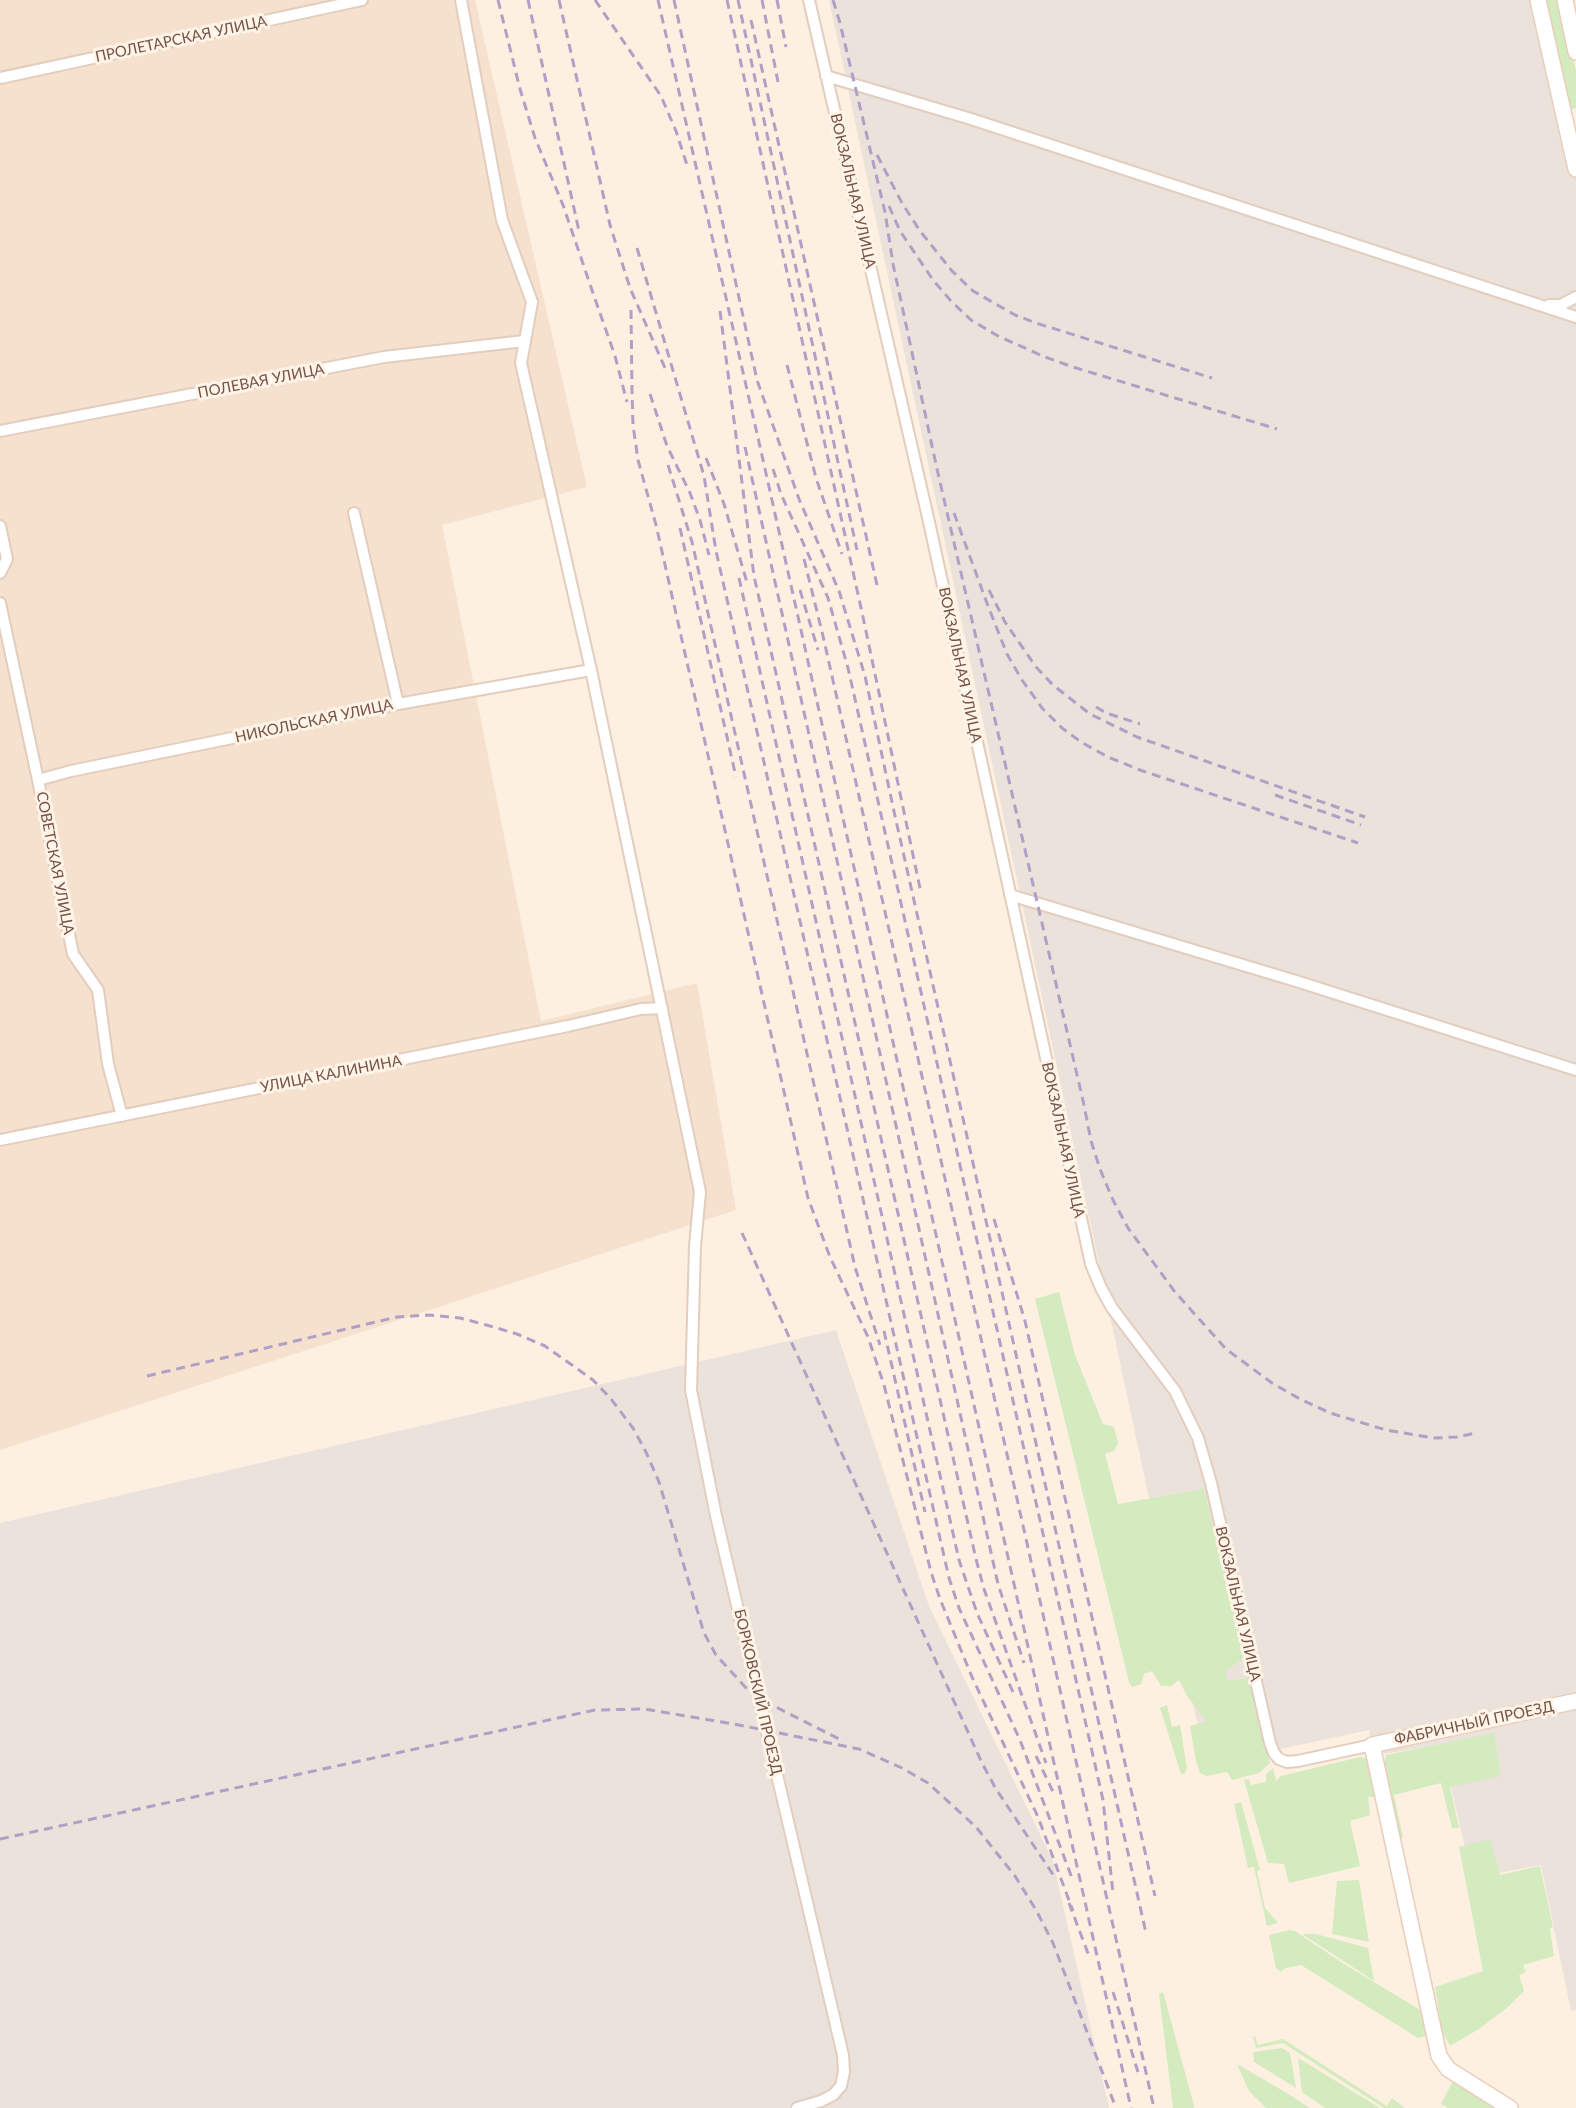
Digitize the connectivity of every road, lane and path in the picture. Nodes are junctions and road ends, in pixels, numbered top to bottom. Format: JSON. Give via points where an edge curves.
{"nodes":[{"id":1,"x":362,"y":0,"type":"edge"},
{"id":2,"x":453,"y":0,"type":"edge"},
{"id":3,"x":461,"y":0,"type":"edge"},
{"id":4,"x":809,"y":0,"type":"edge"},
{"id":5,"x":1538,"y":0,"type":"edge"},
{"id":6,"x":1565,"y":0,"type":"edge"},
{"id":7,"x":1576,"y":52,"type":"edge"},
{"id":8,"x":826,"y":76,"type":"junction"},
{"id":9,"x":0,"y":78,"type":"edge"},
{"id":10,"x":1573,"y":141,"type":"edge"},
{"id":11,"x":1576,"y":164,"type":"edge"},
{"id":12,"x":1576,"y":297,"type":"edge"},
{"id":13,"x":1540,"y":304,"type":"junction"},
{"id":14,"x":1576,"y":316,"type":"edge"},
{"id":15,"x":524,"y":341,"type":"junction"},
{"id":16,"x":0,"y":431,"type":"edge"},
{"id":17,"x":354,"y":513,"type":"dead end"},
{"id":18,"x":0,"y":526,"type":"edge"},
{"id":19,"x":0,"y":573,"type":"edge"},
{"id":20,"x":0,"y":603,"type":"edge"},
{"id":21,"x":591,"y":670,"type":"junction"},
{"id":22,"x":398,"y":704,"type":"junction"},
{"id":23,"x":39,"y":780,"type":"junction"},
{"id":24,"x":1010,"y":895,"type":"junction"},
{"id":25,"x":662,"y":1008,"type":"junction"},
{"id":26,"x":1576,"y":1070,"type":"edge"},
{"id":27,"x":122,"y":1116,"type":"junction"},
{"id":28,"x":0,"y":1140,"type":"edge"},
{"id":29,"x":1576,"y":1701,"type":"edge"},
{"id":30,"x":1372,"y":1745,"type":"junction"},
{"id":31,"x":797,"y":2108,"type":"edge"},
{"id":32,"x":1510,"y":2108,"type":"edge"}],
"edges":[{"from":1,"to":9,"type":"street","name":"ПРОЛЕТАРСКАЯ УЛИЦА"},
{"from":2,"to":3,"type":"street"},
{"from":3,"to":15,"type":"street","via":[[502,220],[532,302]]},
{"from":4,"to":8,"type":"street","name":"ВОКЗАЛЬНАЯ УЛИЦА"},
{"from":5,"to":10,"type":"street"},
{"from":6,"to":7,"type":"street"},
{"from":8,"to":13,"type":"street","via":[[971,119]]},
{"from":8,"to":24,"type":"street","name":"ВОКЗАЛЬНАЯ УЛИЦА"},
{"from":10,"to":11,"type":"street"},
{"from":12,"to":13,"type":"street","via":[[1561,305]]},
{"from":13,"to":14,"type":"street"},
{"from":15,"to":16,"type":"street","name":"ПОЛЕВАЯ УЛИЦА","via":[[384,357]]},
{"from":15,"to":21,"type":"street","via":[[521,363]]},
{"from":17,"to":22,"type":"street"},
{"from":18,"to":19,"type":"street","via":[[7,559]]},
{"from":20,"to":23,"type":"street","name":"СОВЕТСКАЯ УЛИЦА"},
{"from":21,"to":22,"type":"street","name":"НИКОЛЬСКАЯ УЛИЦА"},
{"from":21,"to":25,"type":"street"},
{"from":22,"to":23,"type":"street","name":"НИКОЛЬСКАЯ УЛИЦА"},
{"from":23,"to":27,"type":"street","name":"СОВЕТСКАЯ УЛИЦА","via":[[73,954],[98,990],[108,1064]]},
{"from":24,"to":26,"type":"street"},
{"from":24,"to":30,"type":"street","name":"ВОКЗАЛЬНАЯ УЛИЦА","via":[[1091,1264],[1112,1308],[1176,1391],[1198,1438],[1269,1743],[1279,1759],[1287,1762]]},
{"from":25,"to":27,"type":"street","name":"УЛИЦА КАЛИНИНА","via":[[641,1009]]},
{"from":25,"to":31,"type":"street","name":"БОРКОВСКИЙ ПРОЕЗД","via":[[700,1192],[694,1246],[691,1390],[716,1516],[843,2055],[841,2086],[821,2102]]},
{"from":27,"to":28,"type":"street","name":"УЛИЦА КАЛИНИНА"},
{"from":29,"to":30,"type":"street","name":"ФАБРИЧНЫЙ ПРОЕЗД"},
{"from":30,"to":32,"type":"street","via":[[1439,2055],[1449,2069]]}]}
